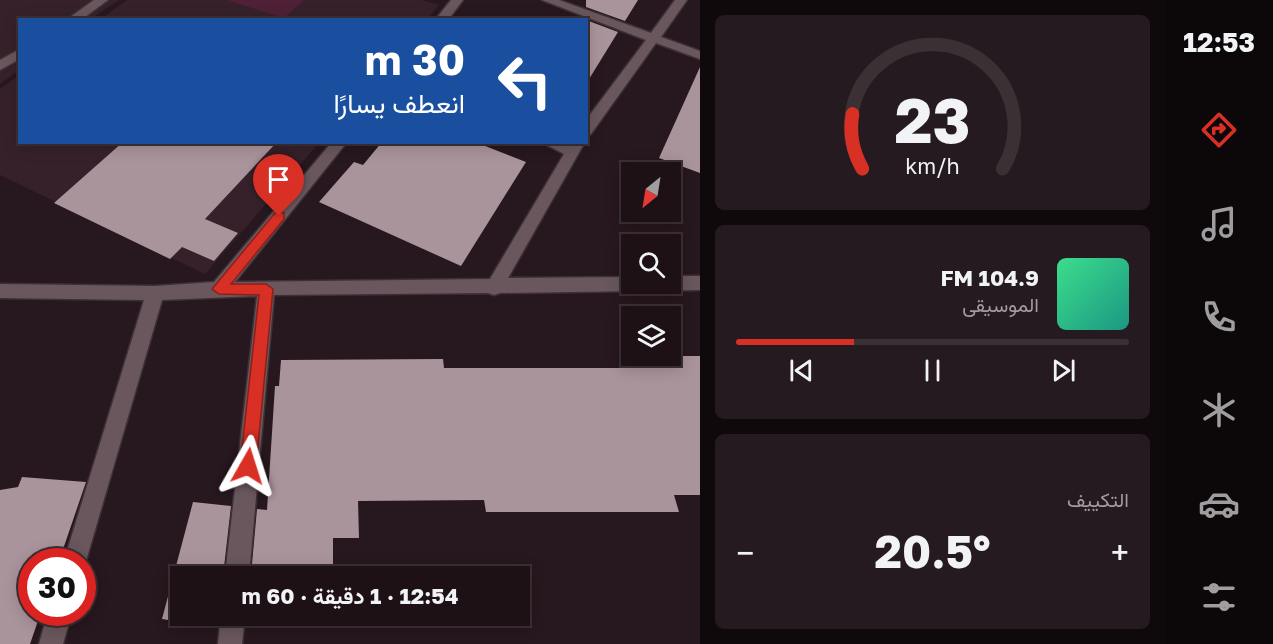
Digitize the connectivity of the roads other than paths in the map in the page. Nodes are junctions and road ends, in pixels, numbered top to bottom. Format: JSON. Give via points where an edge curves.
{"nodes":[{"id":1,"x":102,"y":0,"type":"edge"},
{"id":2,"x":457,"y":0,"type":"edge"},
{"id":3,"x":548,"y":0,"type":"edge"},
{"id":4,"x":681,"y":0,"type":"edge"},
{"id":5,"x":75,"y":18,"type":"edge"},
{"id":6,"x":443,"y":18,"type":"edge"},
{"id":7,"x":654,"y":39,"type":"junction"},
{"id":8,"x":18,"y":55,"type":"edge"},
{"id":9,"x":700,"y":55,"type":"edge"},
{"id":10,"x":0,"y":66,"type":"edge"},
{"id":11,"x":588,"y":128,"type":"edge"},
{"id":12,"x":338,"y":144,"type":"edge"},
{"id":13,"x":559,"y":144,"type":"edge"},
{"id":14,"x":575,"y":147,"type":"edge"},
{"id":15,"x":700,"y":283,"type":"edge"},
{"id":16,"x":494,"y":288,"type":"junction"},
{"id":17,"x":219,"y":289,"type":"junction"},
{"id":18,"x":266,"y":289,"type":"junction"},
{"id":19,"x":0,"y":291,"type":"edge"},
{"id":20,"x":154,"y":293,"type":"junction"},
{"id":21,"x":79,"y":548,"type":"edge"},
{"id":22,"x":238,"y":566,"type":"edge"},
{"id":23,"x":56,"y":626,"type":"edge"},
{"id":24,"x":232,"y":626,"type":"edge"},
{"id":25,"x":51,"y":644,"type":"edge"},
{"id":26,"x":230,"y":644,"type":"edge"}],
"edges":[{"from":1,"to":5,"type":"street"},
{"from":2,"to":6,"type":"street"},
{"from":3,"to":7,"type":"street"},
{"from":4,"to":7,"type":"street"},
{"from":7,"to":9,"type":"street"},
{"from":7,"to":11,"type":"street"},
{"from":8,"to":10,"type":"street"},
{"from":12,"to":17,"type":"street"},
{"from":13,"to":14,"type":"street"},
{"from":14,"to":16,"type":"street"},
{"from":15,"to":16,"type":"street"},
{"from":16,"to":18,"type":"street"},
{"from":17,"to":18,"type":"street"},
{"from":17,"to":20,"type":"street"},
{"from":18,"to":22,"type":"street"},
{"from":19,"to":20,"type":"street"},
{"from":20,"to":21,"type":"street"},
{"from":23,"to":25,"type":"street"},
{"from":24,"to":26,"type":"street"}]}
